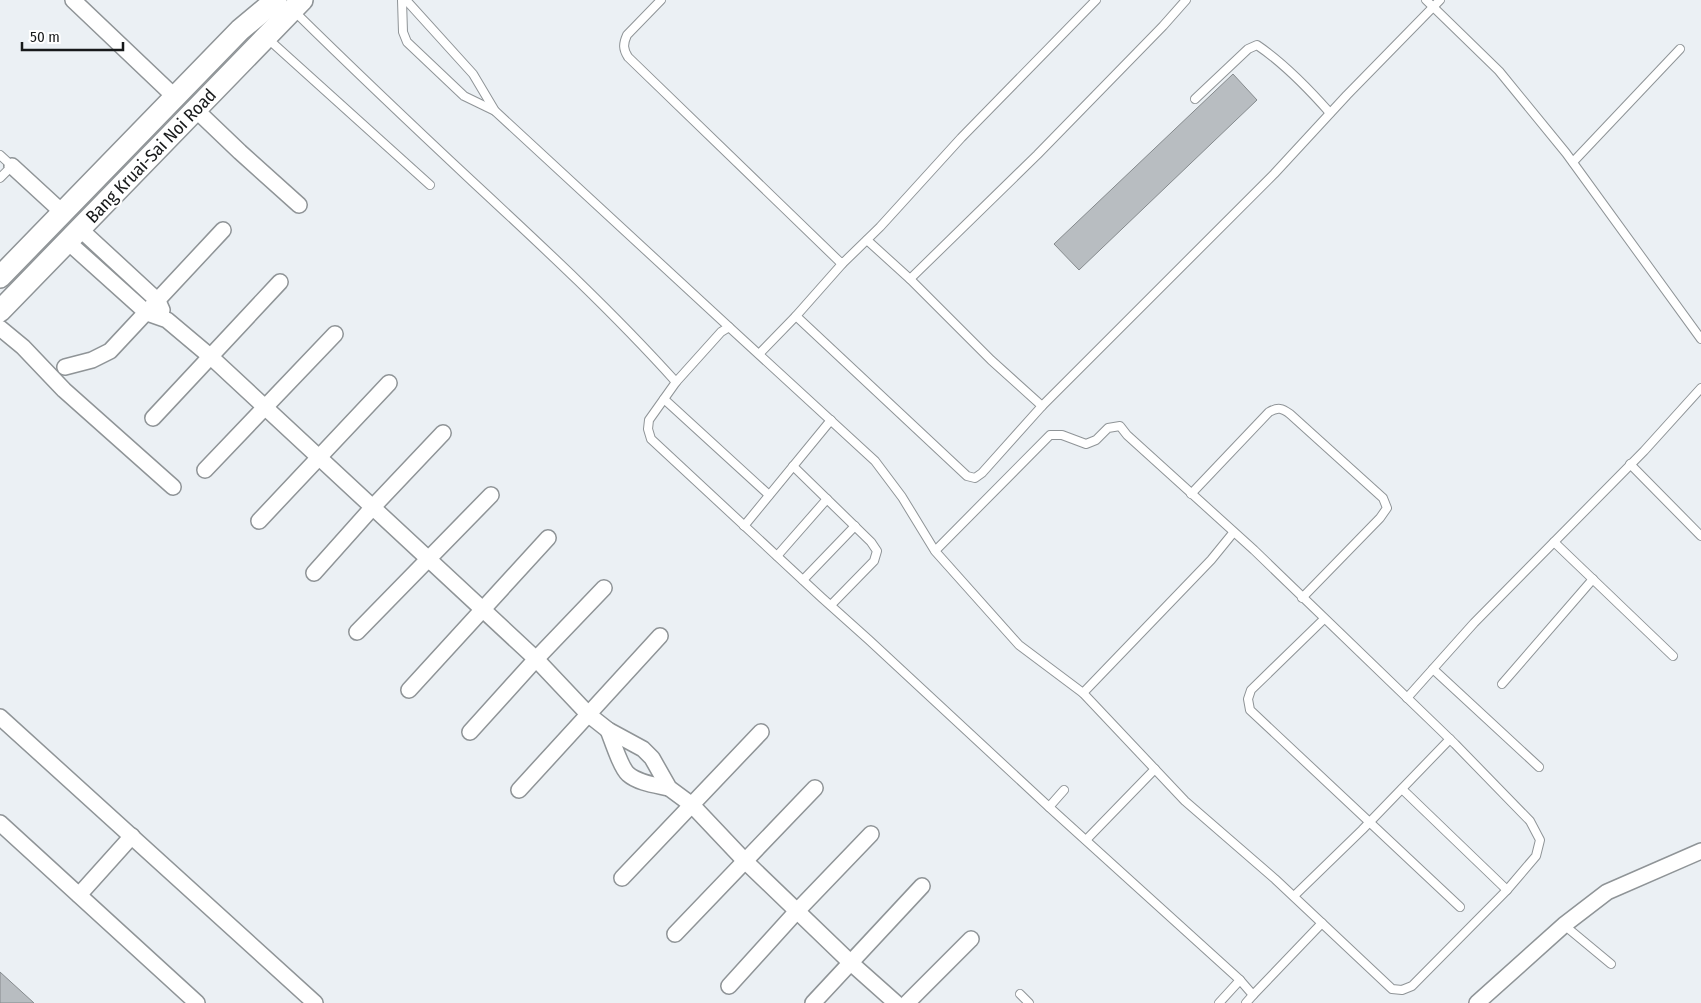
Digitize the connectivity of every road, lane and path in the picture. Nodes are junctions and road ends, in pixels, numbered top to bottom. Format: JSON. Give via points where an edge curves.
{"nodes":[{"id":1,"x":73,"y":0,"type":"edge"},
{"id":2,"x":402,"y":0,"type":"edge"},
{"id":3,"x":406,"y":0,"type":"edge"},
{"id":4,"x":661,"y":0,"type":"edge"},
{"id":5,"x":1096,"y":0,"type":"edge"},
{"id":6,"x":1186,"y":0,"type":"edge"},
{"id":7,"x":1426,"y":0,"type":"edge"},
{"id":8,"x":1440,"y":0,"type":"edge"},
{"id":9,"x":282,"y":3,"type":"edge"},
{"id":10,"x":1433,"y":7,"type":"junction"},
{"id":11,"x":265,"y":37,"type":"junction"},
{"id":12,"x":1680,"y":49,"type":"dead end"},
{"id":13,"x":175,"y":97,"type":"junction"},
{"id":14,"x":1195,"y":99,"type":"dead end"},
{"id":15,"x":196,"y":109,"type":"junction"},
{"id":16,"x":495,"y":111,"type":"junction"},
{"id":17,"x":1330,"y":113,"type":"junction"},
{"id":18,"x":0,"y":154,"type":"edge"},
{"id":19,"x":1572,"y":162,"type":"junction"},
{"id":20,"x":12,"y":166,"type":"junction"},
{"id":21,"x":0,"y":178,"type":"edge"},
{"id":22,"x":430,"y":184,"type":"dead end"},
{"id":23,"x":299,"y":206,"type":"dead end"},
{"id":24,"x":62,"y":212,"type":"junction"},
{"id":25,"x":224,"y":230,"type":"dead end"},
{"id":26,"x":74,"y":236,"type":"junction"},
{"id":27,"x":867,"y":240,"type":"junction"},
{"id":28,"x":842,"y":264,"type":"junction"},
{"id":29,"x":0,"y":277,"type":"edge"},
{"id":30,"x":910,"y":279,"type":"junction"},
{"id":31,"x":280,"y":282,"type":"dead end"},
{"id":32,"x":158,"y":301,"type":"junction"},
{"id":33,"x":0,"y":311,"type":"edge"},
{"id":34,"x":146,"y":313,"type":"junction"},
{"id":35,"x":796,"y":316,"type":"junction"},
{"id":36,"x":167,"y":320,"type":"junction"},
{"id":37,"x":730,"y":327,"type":"junction"},
{"id":38,"x":0,"y":328,"type":"edge"},
{"id":39,"x":335,"y":334,"type":"dead end"},
{"id":40,"x":1701,"y":339,"type":"edge"},
{"id":41,"x":759,"y":354,"type":"junction"},
{"id":42,"x":210,"y":357,"type":"junction"},
{"id":43,"x":65,"y":367,"type":"dead end"},
{"id":44,"x":676,"y":382,"type":"junction"},
{"id":45,"x":389,"y":383,"type":"dead end"},
{"id":46,"x":1701,"y":388,"type":"edge"},
{"id":47,"x":664,"y":400,"type":"junction"},
{"id":48,"x":1042,"y":406,"type":"junction"},
{"id":49,"x":265,"y":408,"type":"junction"},
{"id":50,"x":153,"y":418,"type":"dead end"},
{"id":51,"x":831,"y":420,"type":"junction"},
{"id":52,"x":443,"y":433,"type":"dead end"},
{"id":53,"x":318,"y":457,"type":"junction"},
{"id":54,"x":1630,"y":464,"type":"junction"},
{"id":55,"x":793,"y":466,"type":"junction"},
{"id":56,"x":205,"y":470,"type":"dead end"},
{"id":57,"x":173,"y":488,"type":"dead end"},
{"id":58,"x":1191,"y":494,"type":"junction"},
{"id":59,"x":491,"y":495,"type":"dead end"},
{"id":60,"x":769,"y":495,"type":"junction"},
{"id":61,"x":827,"y":499,"type":"junction"},
{"id":62,"x":372,"y":508,"type":"junction"},
{"id":63,"x":259,"y":521,"type":"dead end"},
{"id":64,"x":744,"y":526,"type":"junction"},
{"id":65,"x":855,"y":526,"type":"junction"},
{"id":66,"x":1233,"y":533,"type":"junction"},
{"id":67,"x":1701,"y":536,"type":"edge"},
{"id":68,"x":548,"y":538,"type":"dead end"},
{"id":69,"x":1554,"y":542,"type":"junction"},
{"id":70,"x":935,"y":551,"type":"junction"},
{"id":71,"x":777,"y":556,"type":"junction"},
{"id":72,"x":428,"y":560,"type":"junction"},
{"id":73,"x":314,"y":573,"type":"dead end"},
{"id":74,"x":1592,"y":579,"type":"junction"},
{"id":75,"x":803,"y":580,"type":"junction"},
{"id":76,"x":604,"y":588,"type":"dead end"},
{"id":77,"x":1302,"y":598,"type":"junction"},
{"id":78,"x":831,"y":605,"type":"junction"},
{"id":79,"x":483,"y":610,"type":"junction"},
{"id":80,"x":1324,"y":620,"type":"junction"},
{"id":81,"x":357,"y":632,"type":"dead end"},
{"id":82,"x":660,"y":636,"type":"dead end"},
{"id":83,"x":1673,"y":656,"type":"dead end"},
{"id":84,"x":536,"y":659,"type":"junction"},
{"id":85,"x":1433,"y":669,"type":"junction"},
{"id":86,"x":1502,"y":684,"type":"dead end"},
{"id":87,"x":409,"y":690,"type":"dead end"},
{"id":88,"x":1083,"y":693,"type":"junction"},
{"id":89,"x":1407,"y":698,"type":"junction"},
{"id":90,"x":589,"y":714,"type":"junction"},
{"id":91,"x":0,"y":717,"type":"edge"},
{"id":92,"x":608,"y":730,"type":"junction"},
{"id":93,"x":470,"y":732,"type":"dead end"},
{"id":94,"x":761,"y":732,"type":"dead end"},
{"id":95,"x":1450,"y":740,"type":"junction"},
{"id":96,"x":1539,"y":767,"type":"dead end"},
{"id":97,"x":1155,"y":769,"type":"junction"},
{"id":98,"x":669,"y":788,"type":"junction"},
{"id":99,"x":816,"y":788,"type":"dead end"},
{"id":100,"x":1402,"y":789,"type":"junction"},
{"id":101,"x":519,"y":790,"type":"dead end"},
{"id":102,"x":1064,"y":790,"type":"dead end"},
{"id":103,"x":692,"y":805,"type":"junction"},
{"id":104,"x":1049,"y":808,"type":"junction"},
{"id":105,"x":1370,"y":822,"type":"junction"},
{"id":106,"x":0,"y":823,"type":"edge"},
{"id":107,"x":871,"y":834,"type":"dead end"},
{"id":108,"x":132,"y":836,"type":"junction"},
{"id":109,"x":1086,"y":840,"type":"junction"},
{"id":110,"x":1701,"y":851,"type":"edge"},
{"id":111,"x":745,"y":861,"type":"junction"},
{"id":112,"x":622,"y":878,"type":"dead end"},
{"id":113,"x":922,"y":886,"type":"dead end"},
{"id":114,"x":1506,"y":890,"type":"junction"},
{"id":115,"x":79,"y":895,"type":"junction"},
{"id":116,"x":1294,"y":896,"type":"junction"},
{"id":117,"x":1460,"y":907,"type":"dead end"},
{"id":118,"x":797,"y":911,"type":"junction"},
{"id":119,"x":1322,"y":923,"type":"junction"},
{"id":120,"x":1564,"y":925,"type":"junction"},
{"id":121,"x":675,"y":934,"type":"dead end"},
{"id":122,"x":971,"y":938,"type":"dead end"},
{"id":123,"x":850,"y":962,"type":"junction"},
{"id":124,"x":1612,"y":964,"type":"dead end"},
{"id":125,"x":1240,"y":980,"type":"junction"},
{"id":126,"x":729,"y":986,"type":"dead end"},
{"id":127,"x":1020,"y":994,"type":"dead end"},
{"id":128,"x":1253,"y":996,"type":"junction"},
{"id":129,"x":197,"y":1003,"type":"edge"},
{"id":130,"x":315,"y":1003,"type":"edge"},
{"id":131,"x":813,"y":1003,"type":"edge"},
{"id":132,"x":896,"y":1003,"type":"edge"},
{"id":133,"x":907,"y":1003,"type":"edge"},
{"id":134,"x":1030,"y":1003,"type":"edge"},
{"id":135,"x":1219,"y":1003,"type":"edge"},
{"id":136,"x":1246,"y":1003,"type":"edge"},
{"id":137,"x":1477,"y":1003,"type":"edge"}],
"edges":[{"from":1,"to":13,"type":"street"},
{"from":2,"to":16,"type":"lane","via":[[403,32],[407,42],[464,96]]},
{"from":3,"to":16,"type":"lane","via":[[473,74]]},
{"from":4,"to":28,"type":"lane","via":[[627,35],[624,51],[628,58]]},
{"from":5,"to":27,"type":"lane"},
{"from":6,"to":30,"type":"lane","via":[[1037,155]]},
{"from":7,"to":10,"type":"lane"},
{"from":8,"to":10,"type":"lane"},
{"from":9,"to":11,"type":"main road","name":"Bang Kruai-Sai Noi Road"},
{"from":9,"to":13,"type":"main road","name":"Bang Kruai-Sai Noi Road","via":[[240,30]]},
{"from":9,"to":44,"type":"lane","via":[[556,260]]},
{"from":10,"to":17,"type":"lane"},
{"from":10,"to":19,"type":"lane","via":[[1499,71]]},
{"from":11,"to":15,"type":"main road","name":"Bang Kruai-Sai Noi Road"},
{"from":11,"to":22,"type":"lane"},
{"from":12,"to":19,"type":"lane"},
{"from":13,"to":24,"type":"main road","name":"Bang Kruai-Sai Noi Road"},
{"from":14,"to":17,"type":"lane","via":[[1248,50],[1257,46],[1306,86]]},
{"from":15,"to":23,"type":"street"},
{"from":15,"to":26,"type":"main road","name":"Bang Kruai-Sai Noi Road"},
{"from":16,"to":37,"type":"lane"},
{"from":17,"to":48,"type":"lane","via":[[1274,174]]},
{"from":18,"to":20,"type":"lane"},
{"from":19,"to":40,"type":"lane"},
{"from":20,"to":21,"type":"lane"},
{"from":20,"to":24,"type":"street"},
{"from":24,"to":29,"type":"main road","name":"Bang Kruai-Sai Noi Road"},
{"from":25,"to":32,"type":"street"},
{"from":26,"to":32,"type":"street"},
{"from":26,"to":33,"type":"main road","name":"Bang Kruai-Sai Noi Road"},
{"from":26,"to":34,"type":"street"},
{"from":27,"to":28,"type":"lane"},
{"from":27,"to":30,"type":"lane"},
{"from":28,"to":35,"type":"lane"},
{"from":30,"to":48,"type":"lane"},
{"from":31,"to":42,"type":"street"},
{"from":32,"to":34,"type":"street"},
{"from":32,"to":36,"type":"street"},
{"from":34,"to":36,"type":"street"},
{"from":34,"to":43,"type":"street","via":[[110,351]]},
{"from":35,"to":41,"type":"lane"},
{"from":35,"to":48,"type":"lane","via":[[967,476],[975,478],[982,473]]},
{"from":36,"to":42,"type":"street"},
{"from":37,"to":41,"type":"lane"},
{"from":37,"to":44,"type":"lane","via":[[721,332]]},
{"from":38,"to":57,"type":"street"},
{"from":39,"to":49,"type":"street"},
{"from":41,"to":51,"type":"lane"},
{"from":42,"to":49,"type":"street"},
{"from":42,"to":50,"type":"street"},
{"from":44,"to":47,"type":"lane"},
{"from":45,"to":53,"type":"street"},
{"from":46,"to":54,"type":"lane"},
{"from":47,"to":60,"type":"lane"},
{"from":47,"to":64,"type":"lane","via":[[650,420],[651,439]]},
{"from":49,"to":53,"type":"street"},
{"from":49,"to":56,"type":"street"},
{"from":51,"to":55,"type":"lane"},
{"from":51,"to":70,"type":"lane","via":[[875,461]]},
{"from":52,"to":62,"type":"street"},
{"from":53,"to":62,"type":"street"},
{"from":53,"to":63,"type":"street"},
{"from":54,"to":67,"type":"lane"},
{"from":54,"to":69,"type":"lane"},
{"from":55,"to":60,"type":"lane"},
{"from":55,"to":61,"type":"lane"},
{"from":58,"to":66,"type":"lane"},
{"from":58,"to":70,"type":"lane","via":[[1120,426],[1108,428],[1096,440],[1086,444],[1062,434],[1050,435]]},
{"from":58,"to":77,"type":"lane","via":[[1269,412],[1282,408],[1383,498],[1386,508],[1380,518]]},
{"from":59,"to":72,"type":"street"},
{"from":60,"to":64,"type":"lane"},
{"from":61,"to":65,"type":"lane"},
{"from":61,"to":71,"type":"lane"},
{"from":62,"to":72,"type":"street"},
{"from":62,"to":73,"type":"street"},
{"from":64,"to":71,"type":"lane"},
{"from":65,"to":75,"type":"lane"},
{"from":65,"to":78,"type":"lane","via":[[877,551],[874,561]]},
{"from":66,"to":77,"type":"lane"},
{"from":66,"to":88,"type":"lane"},
{"from":68,"to":79,"type":"street"},
{"from":69,"to":74,"type":"lane"},
{"from":69,"to":85,"type":"lane"},
{"from":70,"to":88,"type":"lane","via":[[1019,645]]},
{"from":71,"to":75,"type":"lane"},
{"from":72,"to":79,"type":"street"},
{"from":72,"to":81,"type":"street"},
{"from":74,"to":83,"type":"lane"},
{"from":74,"to":86,"type":"lane"},
{"from":75,"to":78,"type":"lane"},
{"from":76,"to":84,"type":"street"},
{"from":77,"to":80,"type":"lane"},
{"from":78,"to":104,"type":"lane"},
{"from":79,"to":84,"type":"street"},
{"from":79,"to":87,"type":"street"},
{"from":80,"to":89,"type":"lane"},
{"from":80,"to":105,"type":"lane","via":[[1251,690],[1248,699],[1250,710]]},
{"from":82,"to":90,"type":"street"},
{"from":84,"to":90,"type":"street"},
{"from":84,"to":93,"type":"street"},
{"from":85,"to":89,"type":"lane"},
{"from":85,"to":96,"type":"lane"},
{"from":88,"to":97,"type":"lane"},
{"from":89,"to":95,"type":"lane"},
{"from":90,"to":92,"type":"street"},
{"from":90,"to":101,"type":"street"},
{"from":91,"to":108,"type":"street"},
{"from":92,"to":98,"type":"street","via":[[643,749]]},
{"from":92,"to":98,"type":"street","via":[[628,774]]},
{"from":94,"to":103,"type":"street"},
{"from":95,"to":100,"type":"lane"},
{"from":95,"to":114,"type":"lane","via":[[1530,820],[1540,840],[1536,856]]},
{"from":97,"to":109,"type":"lane"},
{"from":97,"to":116,"type":"lane","via":[[1185,800]]},
{"from":98,"to":103,"type":"street"},
{"from":99,"to":111,"type":"street"},
{"from":100,"to":105,"type":"lane"},
{"from":100,"to":114,"type":"lane"},
{"from":102,"to":104,"type":"lane"},
{"from":103,"to":111,"type":"street"},
{"from":103,"to":112,"type":"street"},
{"from":104,"to":109,"type":"lane"},
{"from":105,"to":116,"type":"lane"},
{"from":105,"to":117,"type":"lane"},
{"from":106,"to":115,"type":"street"},
{"from":107,"to":118,"type":"street"},
{"from":108,"to":115,"type":"street"},
{"from":108,"to":130,"type":"street"},
{"from":109,"to":125,"type":"lane"},
{"from":110,"to":120,"type":"street","via":[[1607,892]]},
{"from":111,"to":118,"type":"street"},
{"from":111,"to":121,"type":"street"},
{"from":113,"to":123,"type":"street"},
{"from":114,"to":119,"type":"lane","via":[[1412,986],[1402,990],[1392,990]]},
{"from":115,"to":129,"type":"street"},
{"from":116,"to":119,"type":"lane"},
{"from":118,"to":123,"type":"street"},
{"from":118,"to":126,"type":"street"},
{"from":119,"to":128,"type":"lane"},
{"from":120,"to":124,"type":"lane"},
{"from":120,"to":137,"type":"street"},
{"from":122,"to":133,"type":"street"},
{"from":123,"to":131,"type":"street"},
{"from":123,"to":132,"type":"street"},
{"from":125,"to":128,"type":"lane"},
{"from":125,"to":135,"type":"lane"},
{"from":127,"to":134,"type":"lane"},
{"from":128,"to":136,"type":"lane"}]}
